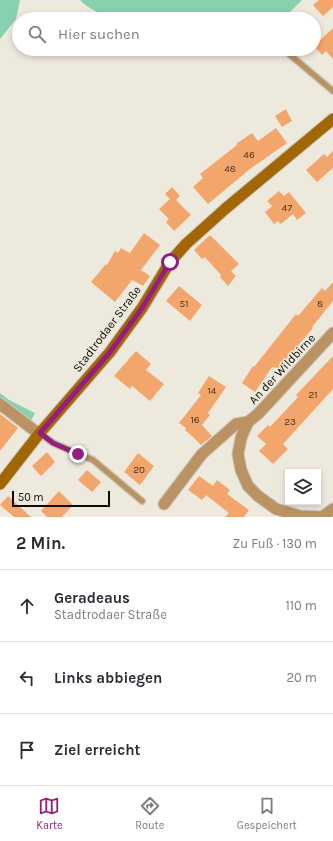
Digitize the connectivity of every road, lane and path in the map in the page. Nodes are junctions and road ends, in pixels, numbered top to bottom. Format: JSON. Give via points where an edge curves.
{"nodes":[{"id":1,"x":291,"y":56,"type":"edge"},
{"id":2,"x":333,"y":91,"type":"edge"},
{"id":3,"x":333,"y":119,"type":"edge"},
{"id":4,"x":333,"y":333,"type":"edge"},
{"id":5,"x":0,"y":404,"type":"edge"},
{"id":6,"x":248,"y":422,"type":"junction"},
{"id":7,"x":40,"y":434,"type":"junction"},
{"id":8,"x":0,"y":484,"type":"edge"},
{"id":9,"x":142,"y":501,"type":"dead end"},
{"id":10,"x":164,"y":504,"type":"dead end"},
{"id":11,"x":333,"y":509,"type":"edge"}],
"edges":[{"from":1,"to":2,"type":"lane"},
{"from":3,"to":7,"type":"main road","name":"Stadtrodaer Straße","via":[[186,244],[170,262],[142,308],[110,352]]},
{"from":4,"to":6,"type":"street","name":"An der Wildbirne"},
{"from":5,"to":7,"type":"street"},
{"from":6,"to":10,"type":"street","name":"An der Wildbirne","via":[[236,424],[202,454]]},
{"from":6,"to":11,"type":"street","name":"An der Wildbirne","via":[[238,454],[248,486],[276,509],[300,516],[322,517]]},
{"from":7,"to":8,"type":"main road","name":"Stadtrodaer Straße"},
{"from":7,"to":9,"type":"lane","via":[[53,443],[92,460]]}]}
